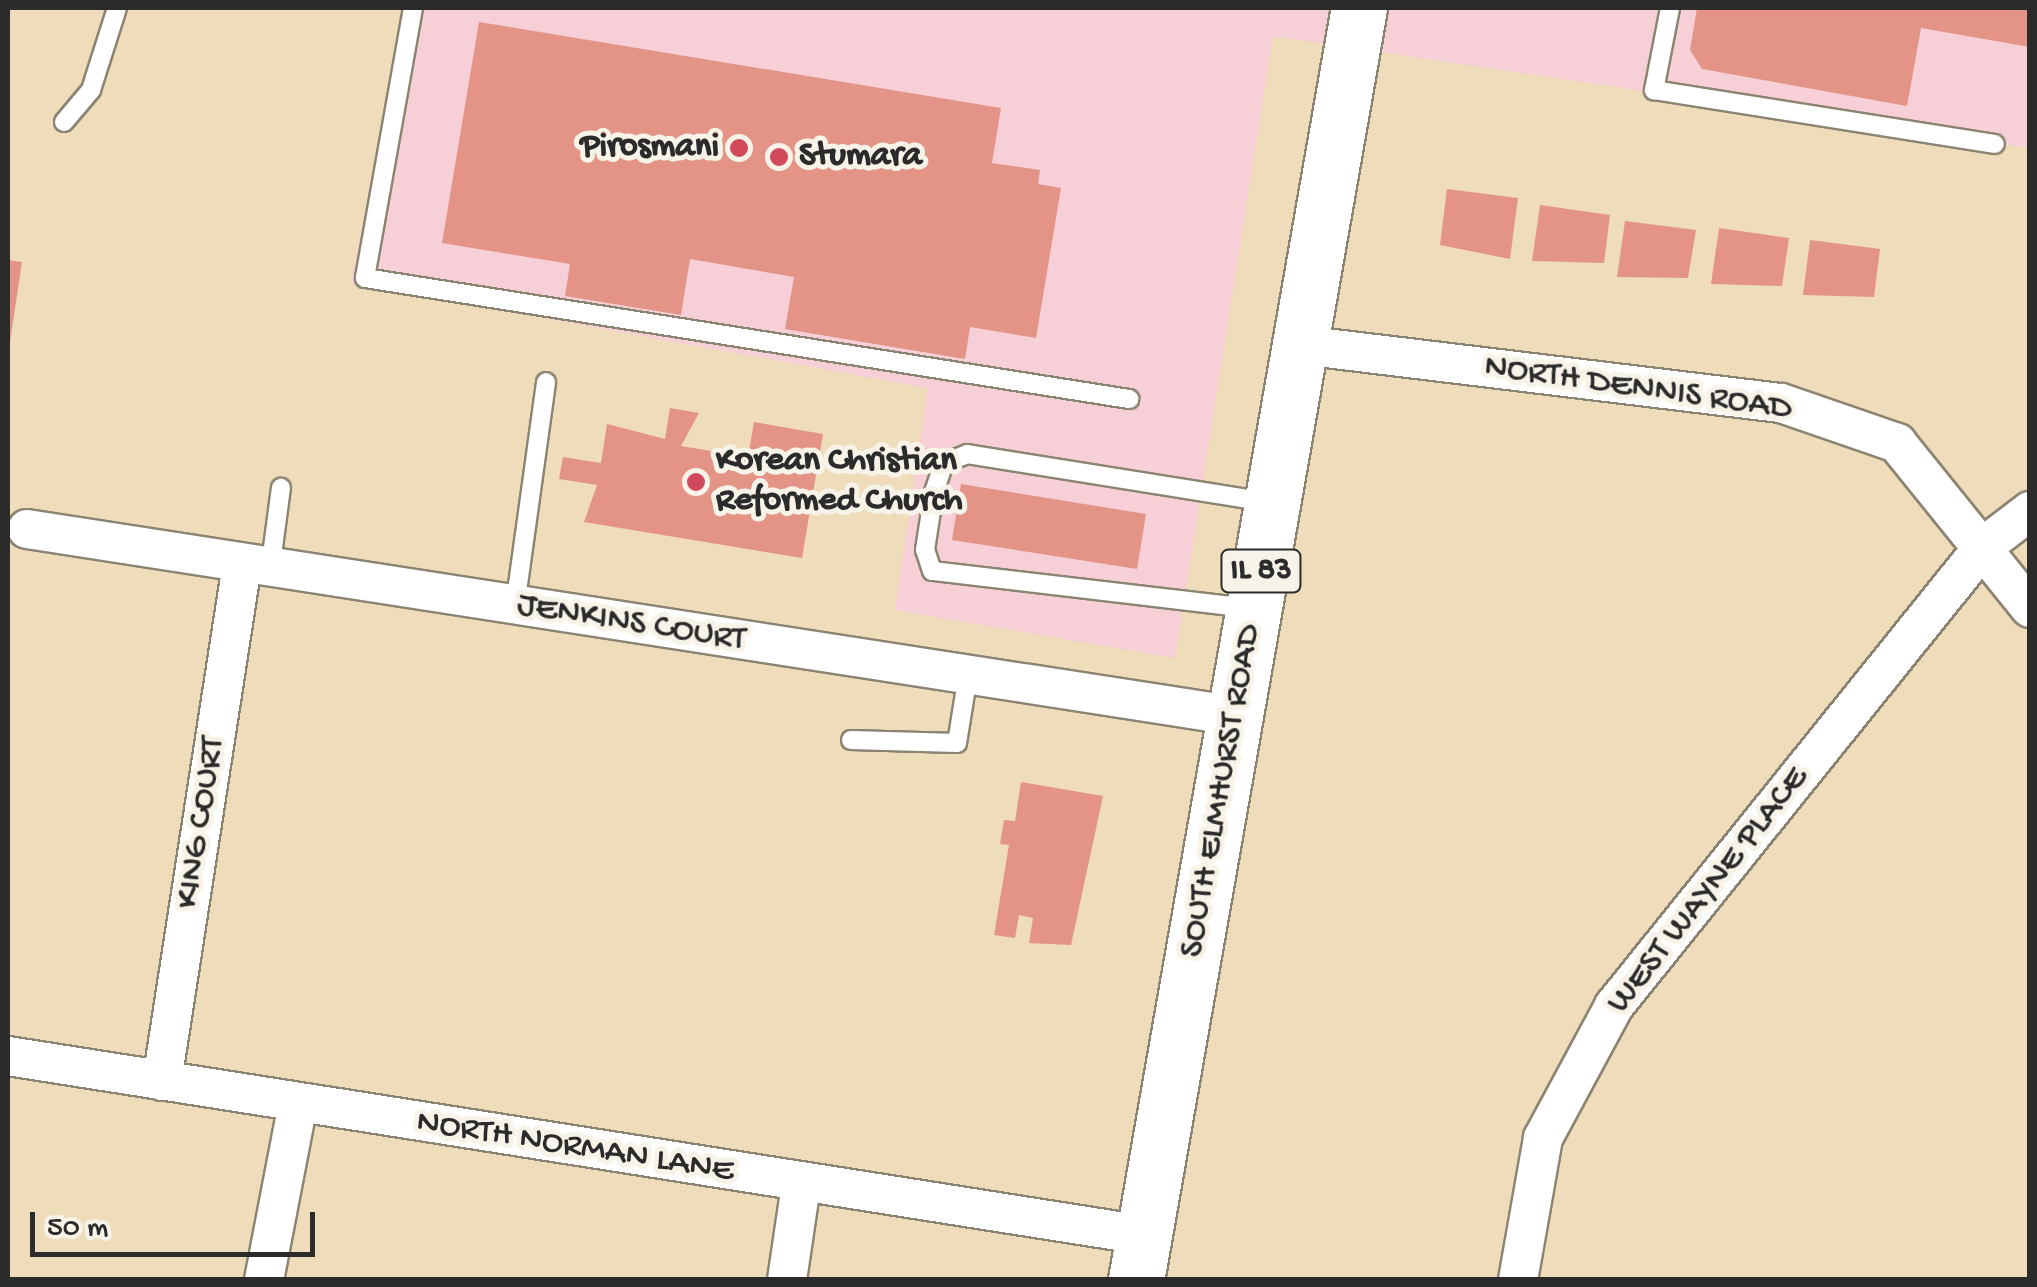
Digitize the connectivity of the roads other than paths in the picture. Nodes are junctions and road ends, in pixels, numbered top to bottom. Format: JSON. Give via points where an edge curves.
{"nodes":[{"id":1,"x":117,"y":8,"type":"edge"},
{"id":2,"x":414,"y":8,"type":"edge"},
{"id":3,"x":1359,"y":8,"type":"edge"},
{"id":4,"x":1670,"y":8,"type":"edge"},
{"id":5,"x":64,"y":122,"type":"dead end"},
{"id":6,"x":1995,"y":144,"type":"dead end"},
{"id":7,"x":1301,"y":346,"type":"junction"},
{"id":8,"x":546,"y":382,"type":"dead end"},
{"id":9,"x":1130,"y":399,"type":"dead end"},
{"id":10,"x":281,"y":488,"type":"dead end"},
{"id":11,"x":1274,"y":502,"type":"junction"},
{"id":12,"x":2030,"y":511,"type":"edge"},
{"id":13,"x":17,"y":526,"type":"edge"},
{"id":14,"x":1984,"y":546,"type":"junction"},
{"id":15,"x":256,"y":568,"type":"junction"},
{"id":16,"x":515,"y":606,"type":"junction"},
{"id":17,"x":2030,"y":608,"type":"edge"},
{"id":18,"x":1255,"y":609,"type":"junction"},
{"id":19,"x":968,"y":675,"type":"junction"},
{"id":20,"x":1236,"y":716,"type":"junction"},
{"id":21,"x":850,"y":740,"type":"dead end"},
{"id":22,"x":8,"y":1056,"type":"edge"},
{"id":23,"x":162,"y":1081,"type":"junction"},
{"id":24,"x":298,"y":1103,"type":"junction"},
{"id":25,"x":801,"y":1185,"type":"junction"},
{"id":26,"x":1139,"y":1257,"type":"edge"},
{"id":27,"x":264,"y":1280,"type":"edge"},
{"id":28,"x":787,"y":1280,"type":"edge"},
{"id":29,"x":1518,"y":1280,"type":"edge"}],
"edges":[{"from":1,"to":5,"type":"lane","via":[[91,90]]},
{"from":2,"to":9,"type":"lane","via":[[365,278]]},
{"from":3,"to":7,"type":"main road","name":"SOUTH ELMHURST ROAD","number":"IL 83"},
{"from":4,"to":6,"type":"lane","via":[[1654,90]]},
{"from":7,"to":11,"type":"main road","name":"SOUTH ELMHURST ROAD","number":"IL 83"},
{"from":7,"to":14,"type":"street","name":"NORTH DENNIS ROAD","via":[[1781,404],[1897,443]]},
{"from":8,"to":16,"type":"lane"},
{"from":10,"to":15,"type":"lane"},
{"from":11,"to":18,"type":"main road","name":"SOUTH ELMHURST ROAD","number":"IL 83"},
{"from":11,"to":18,"type":"lane","via":[[967,454],[944,463],[934,492],[925,550],[932,571]]},
{"from":12,"to":14,"type":"street","name":"WEST WAYNE PLACE"},
{"from":13,"to":15,"type":"street","name":"JENKINS COURT"},
{"from":14,"to":17,"type":"street","name":"NORTH DENNIS ROAD"},
{"from":14,"to":29,"type":"street","name":"WEST WAYNE PLACE","via":[[1614,1006],[1543,1138]]},
{"from":15,"to":16,"type":"street","name":"JENKINS COURT"},
{"from":15,"to":23,"type":"street","name":"KING COURT"},
{"from":16,"to":19,"type":"street","name":"JENKINS COURT"},
{"from":18,"to":20,"type":"main road","name":"SOUTH ELMHURST ROAD","number":"IL 83"},
{"from":19,"to":20,"type":"street","name":"JENKINS COURT"},
{"from":19,"to":21,"type":"lane","via":[[957,743]]},
{"from":20,"to":26,"type":"main road","name":"SOUTH ELMHURST ROAD","number":"IL 83"},
{"from":22,"to":23,"type":"street","name":"NORTH NORMAN LANE"},
{"from":23,"to":24,"type":"street","name":"NORTH NORMAN LANE"},
{"from":24,"to":25,"type":"street","name":"NORTH NORMAN LANE"},
{"from":24,"to":27,"type":"street"},
{"from":25,"to":26,"type":"street","name":"NORTH NORMAN LANE"},
{"from":25,"to":28,"type":"street"}]}
